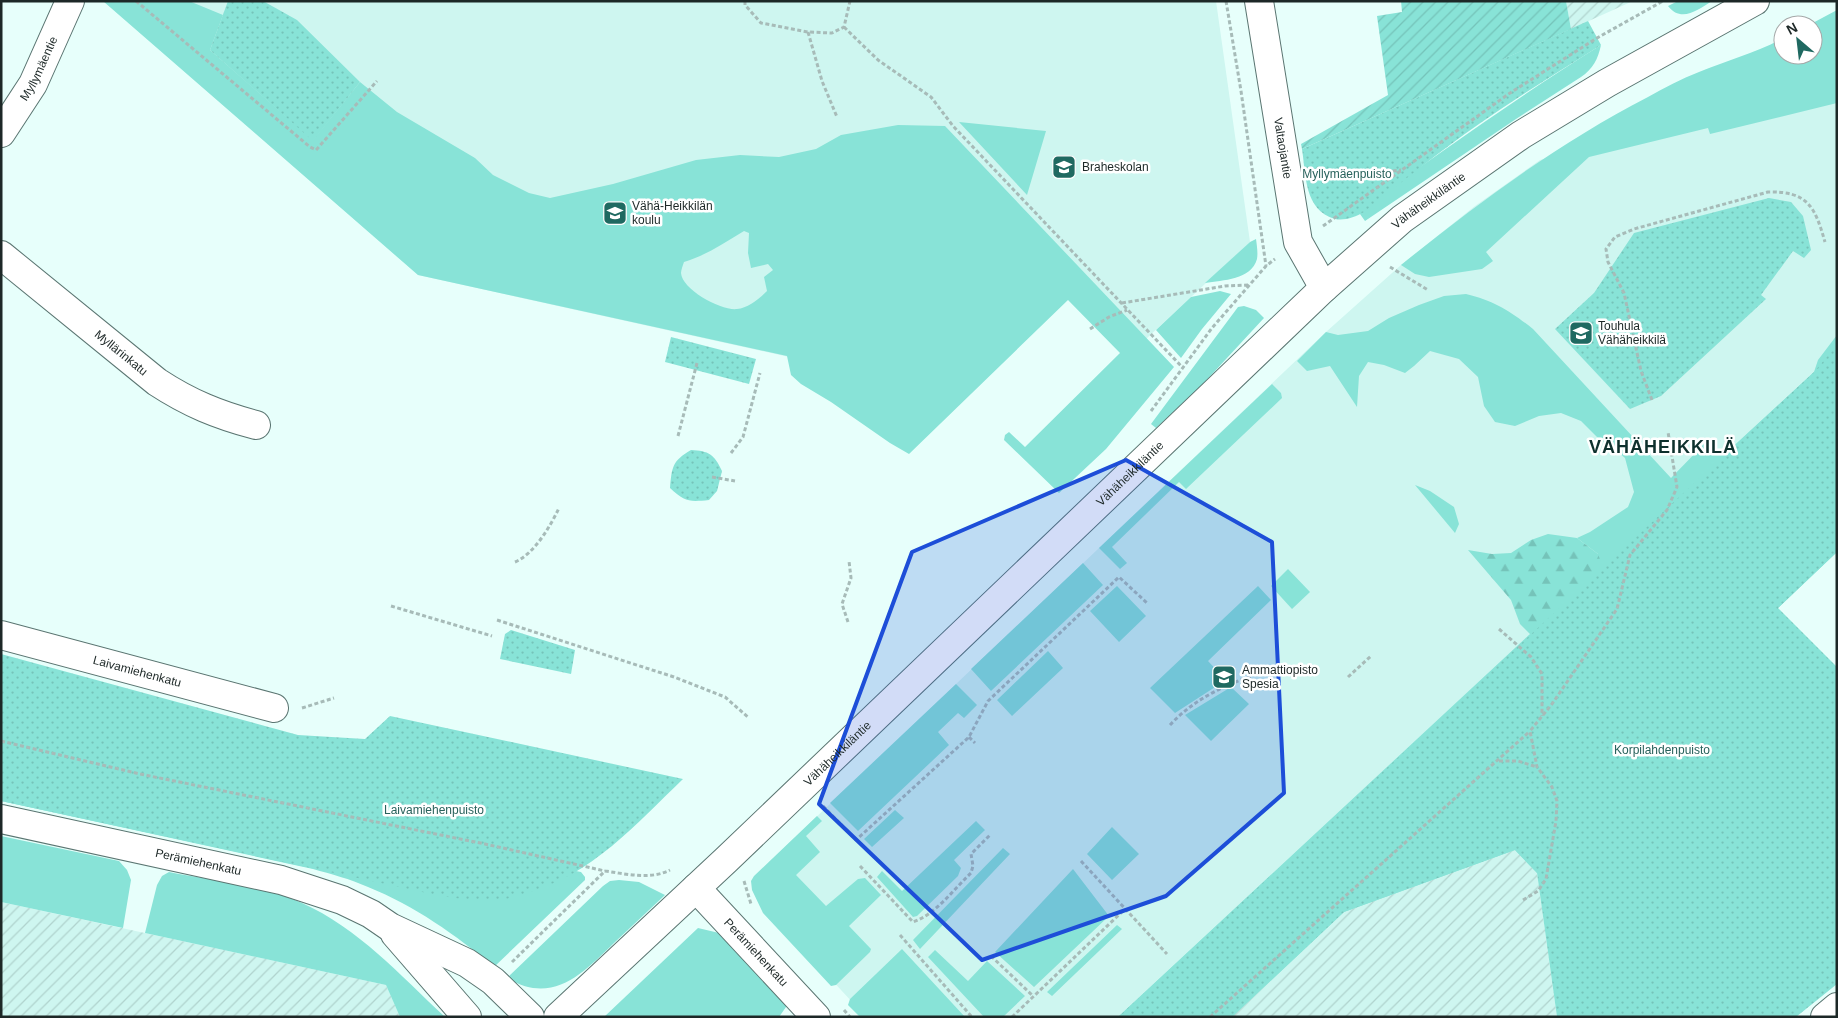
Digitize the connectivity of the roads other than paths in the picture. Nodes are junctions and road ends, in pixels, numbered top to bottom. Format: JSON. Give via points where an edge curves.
{"nodes":[{"id":1,"x":70,"y":1,"type":"edge"},
{"id":2,"x":1259,"y":1,"type":"edge"},
{"id":3,"x":1755,"y":1,"type":"edge"},
{"id":4,"x":1,"y":133,"type":"edge"},
{"id":5,"x":1,"y":254,"type":"edge"},
{"id":6,"x":1324,"y":288,"type":"junction"},
{"id":7,"x":256,"y":425,"type":"dead end"},
{"id":8,"x":1,"y":635,"type":"edge"},
{"id":9,"x":274,"y":708,"type":"dead end"},
{"id":10,"x":1,"y":818,"type":"edge"},
{"id":11,"x":696,"y":888,"type":"junction"},
{"id":12,"x":390,"y":927,"type":"junction"},
{"id":13,"x":1837,"y":1007,"type":"edge"},
{"id":14,"x":467,"y":1017,"type":"edge"},
{"id":15,"x":530,"y":1017,"type":"edge"},
{"id":16,"x":558,"y":1017,"type":"edge"},
{"id":17,"x":816,"y":1017,"type":"edge"},
{"id":18,"x":1825,"y":1017,"type":"edge"}],
"edges":[{"from":1,"to":4,"type":"street","name":"Myllymäentie","via":[[33,84]]},
{"from":2,"to":6,"type":"street","name":"Valtaojantie","via":[[1298,242]]},
{"from":3,"to":6,"type":"street","name":"Vähäheikkiläntie","via":[[1607,82],[1522,135],[1402,219]]},
{"from":5,"to":7,"type":"street","name":"Myllärinkatu","via":[[181,398],[204,409]]},
{"from":6,"to":11,"type":"street","name":"Vähäheikkiläntie"},
{"from":8,"to":9,"type":"street","name":"Laivamiehenkatu"},
{"from":10,"to":12,"type":"street","name":"Perämiehenkatu","via":[[281,880],[342,900]]},
{"from":11,"to":16,"type":"street","name":"Vähäheikkiläntie"},
{"from":11,"to":17,"type":"street","name":"Perämiehenkatu"},
{"from":12,"to":14,"type":"street","name":"Perämiehenkatu"},
{"from":12,"to":15,"type":"street","name":"Perämiehenkatu","via":[[467,963],[493,981]]},
{"from":13,"to":18,"type":"street"}]}
